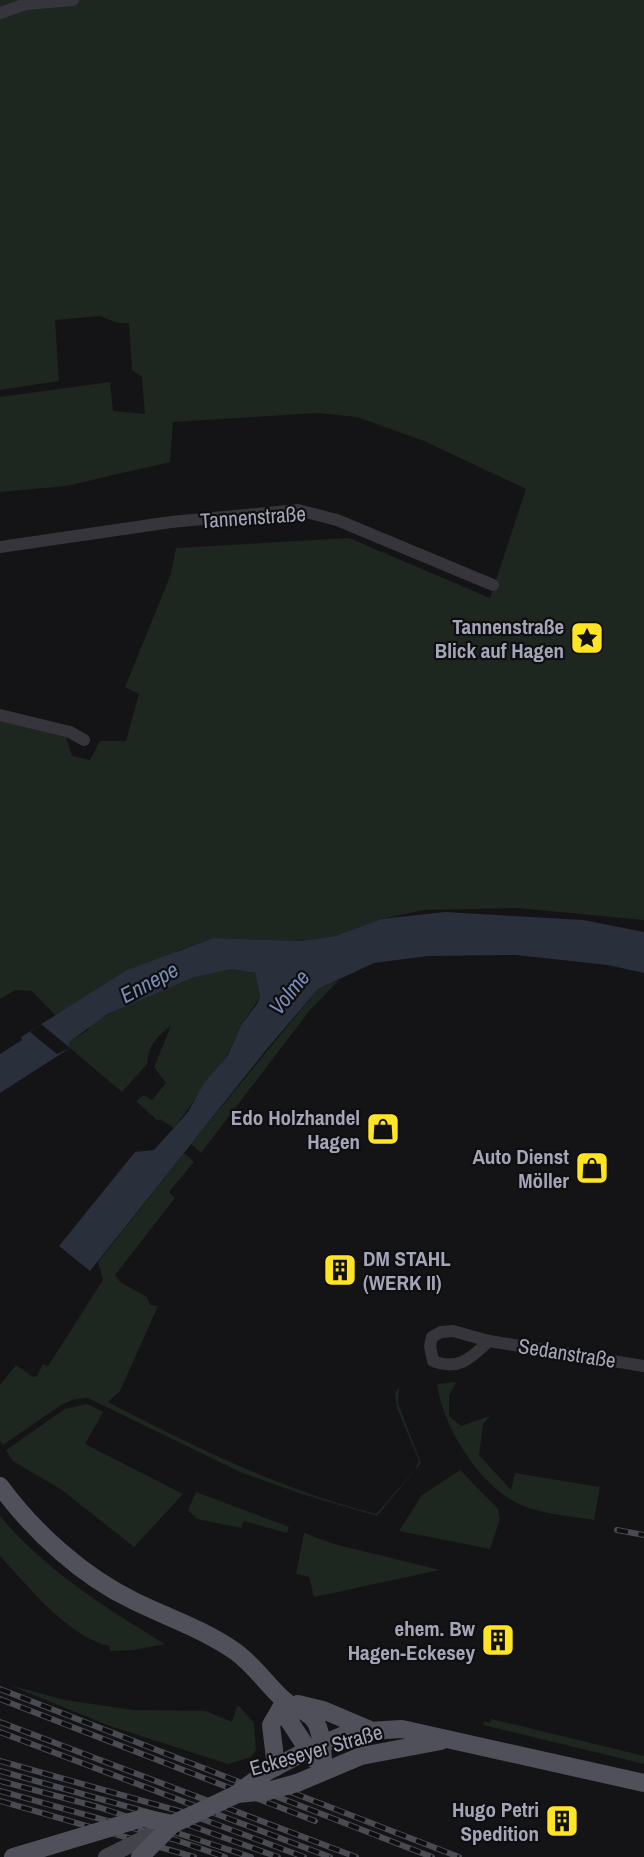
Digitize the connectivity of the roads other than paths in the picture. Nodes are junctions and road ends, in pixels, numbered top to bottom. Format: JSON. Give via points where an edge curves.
{"nodes":[{"id":1,"x":73,"y":0,"type":"edge"},
{"id":2,"x":26,"y":2,"type":"edge"},
{"id":3,"x":0,"y":13,"type":"edge"},
{"id":4,"x":0,"y":547,"type":"edge"},
{"id":5,"x":493,"y":585,"type":"dead end"},
{"id":6,"x":0,"y":715,"type":"edge"},
{"id":7,"x":84,"y":740,"type":"dead end"},
{"id":8,"x":489,"y":1341,"type":"dead end"},
{"id":9,"x":644,"y":1366,"type":"edge"},
{"id":10,"x":0,"y":1486,"type":"edge"},
{"id":11,"x":285,"y":1701,"type":"junction"},
{"id":12,"x":371,"y":1730,"type":"junction"},
{"id":13,"x":444,"y":1740,"type":"junction"},
{"id":14,"x":314,"y":1748,"type":"junction"},
{"id":15,"x":272,"y":1769,"type":"junction"},
{"id":16,"x":324,"y":1770,"type":"junction"},
{"id":17,"x":644,"y":1783,"type":"edge"},
{"id":18,"x":235,"y":1795,"type":"junction"},
{"id":19,"x":173,"y":1824,"type":"junction"},
{"id":20,"x":13,"y":1857,"type":"edge"},
{"id":21,"x":106,"y":1857,"type":"edge"},
{"id":22,"x":140,"y":1857,"type":"edge"}],
"edges":[{"from":1,"to":2,"type":"street"},
{"from":2,"to":3,"type":"street"},
{"from":4,"to":5,"type":"street","name":"Tannenstraße","via":[[171,522],[298,510],[337,520]]},
{"from":6,"to":7,"type":"street","via":[[70,732]]},
{"from":8,"to":9,"type":"street","name":"Sedanstraße"},
{"from":10,"to":11,"type":"main road","via":[[65,1555],[122,1594],[194,1627],[237,1653]]},
{"from":11,"to":12,"type":"main road","via":[[323,1710]]},
{"from":11,"to":14,"type":"main road","via":[[310,1714],[317,1723]]},
{"from":11,"to":15,"type":"main road","via":[[271,1725]]},
{"from":12,"to":13,"type":"main road","name":"Eckeseyer Straße","via":[[402,1729]]},
{"from":12,"to":14,"type":"main road","name":"Eckeseyer Straße","via":[[351,1732]]},
{"from":13,"to":16,"type":"main road","name":"Eckeseyer Straße","via":[[361,1756]]},
{"from":13,"to":17,"type":"main road","name":"Eckeseyer Straße","via":[[489,1746]]},
{"from":14,"to":15,"type":"main road","name":"Eckeseyer Straße"},
{"from":14,"to":16,"type":"main road"},
{"from":15,"to":18,"type":"main road","name":"Eckeseyer Straße","bridge":true},
{"from":16,"to":18,"type":"main road","name":"Eckeseyer Straße","bridge":true,"via":[[297,1783]]},
{"from":18,"to":19,"type":"main road","name":"Eckeseyer Straße","bridge":true},
{"from":19,"to":20,"type":"main road","bridge":true,"via":[[143,1818]]},
{"from":19,"to":21,"type":"street","name":"Eckeseyer Straße","bridge":true},
{"from":19,"to":22,"type":"main road","bridge":true}]}
